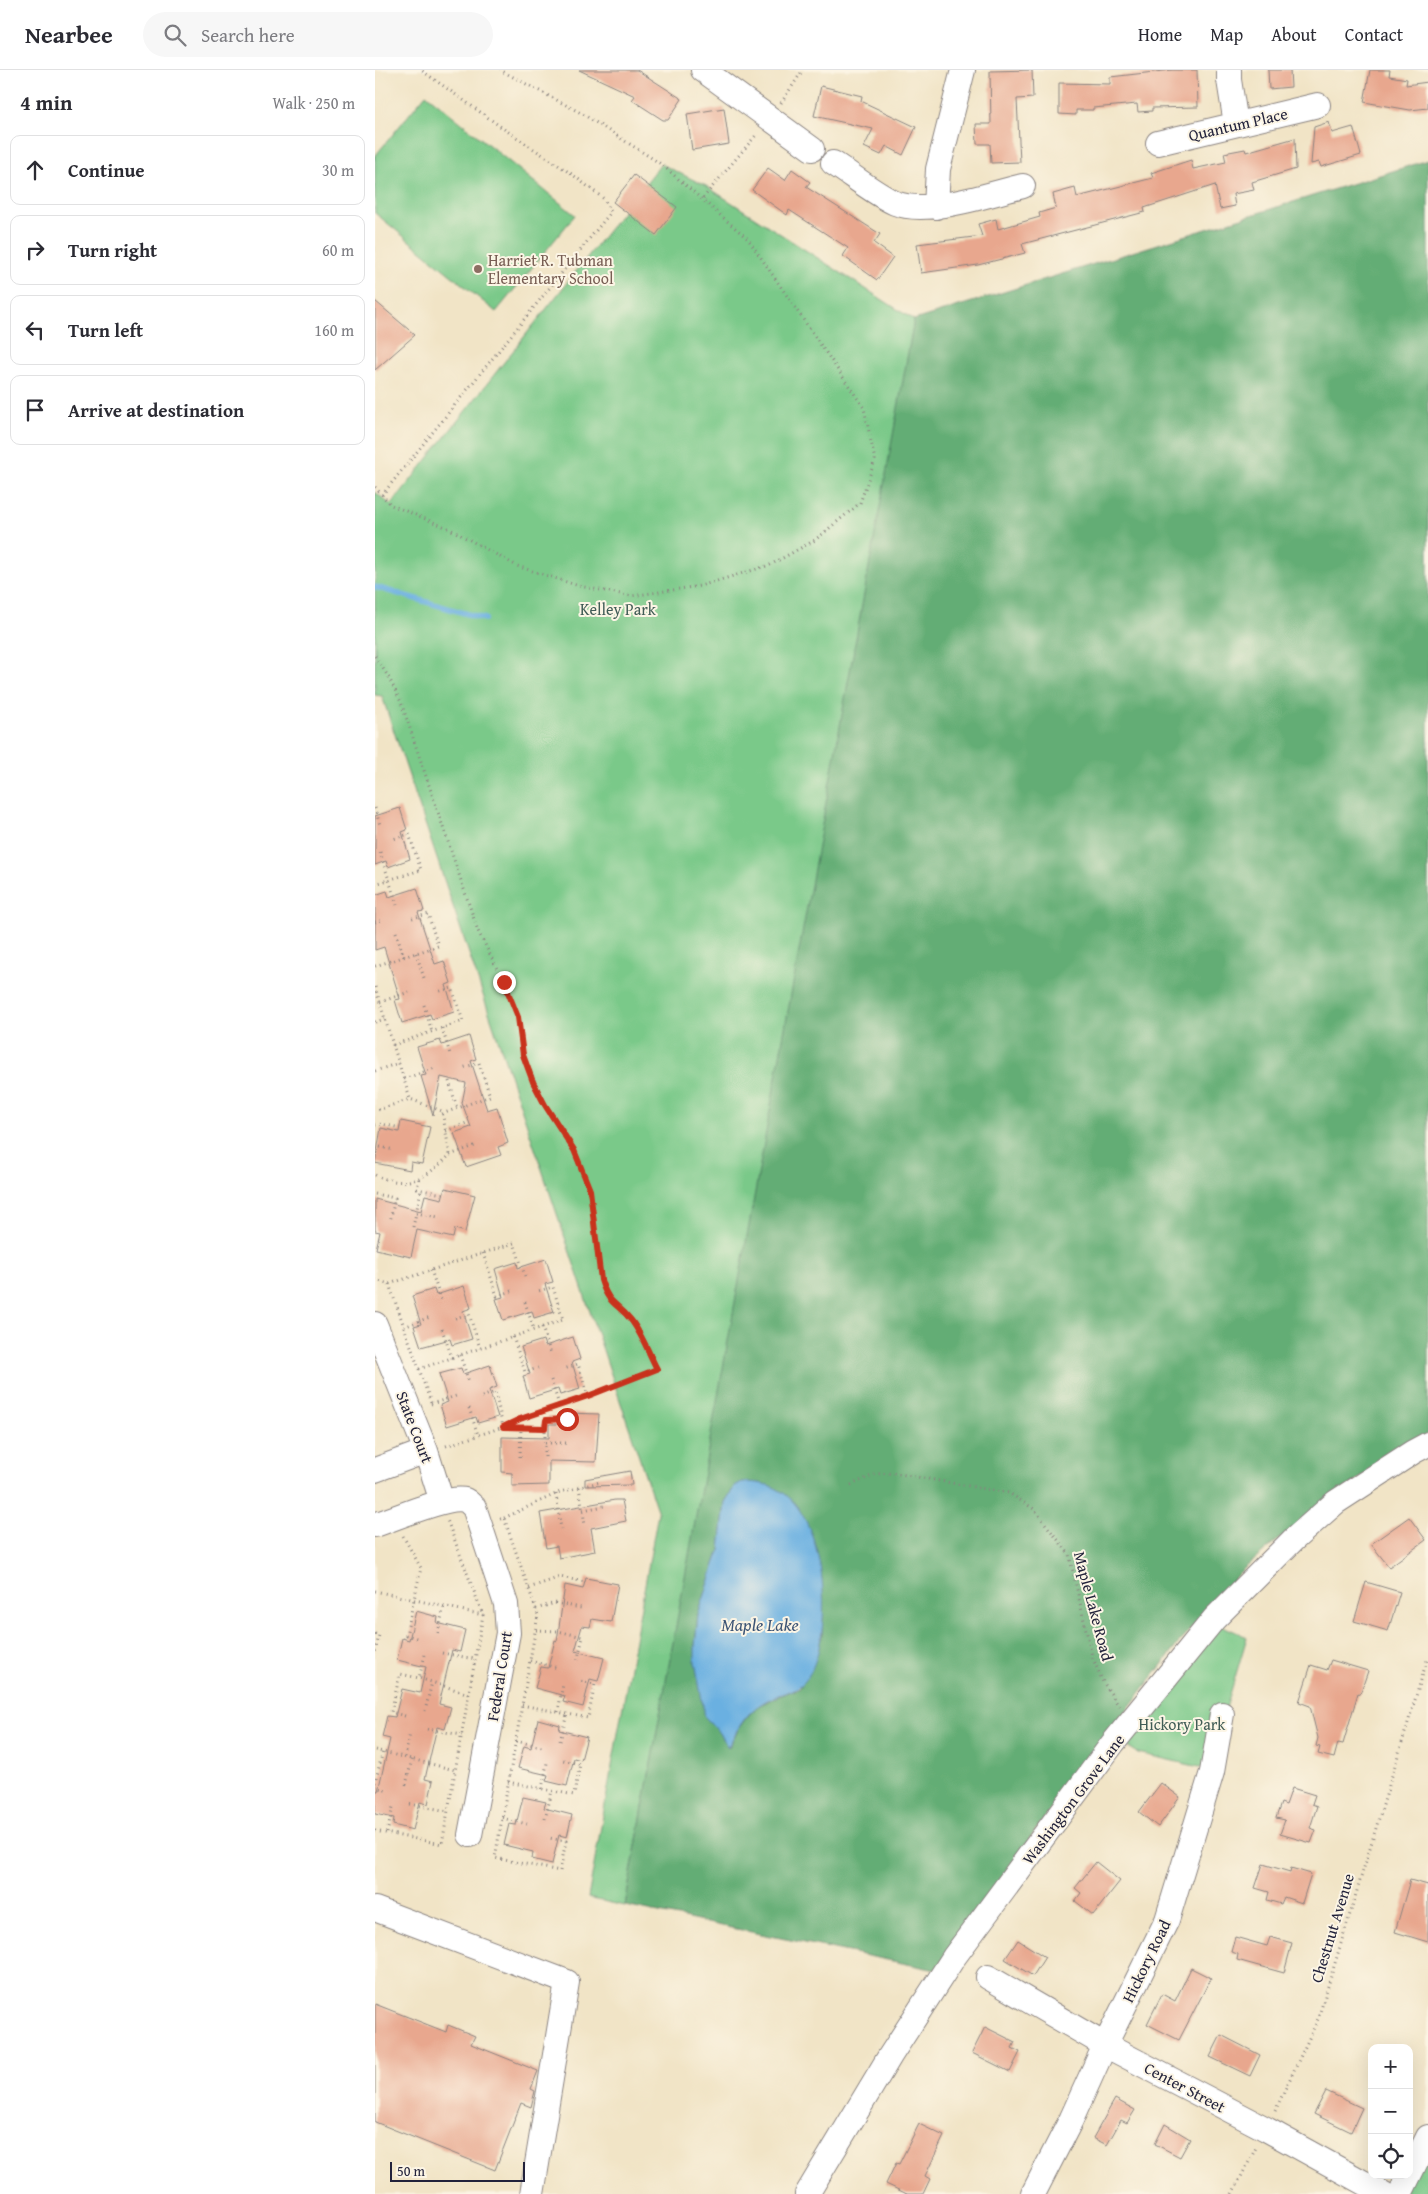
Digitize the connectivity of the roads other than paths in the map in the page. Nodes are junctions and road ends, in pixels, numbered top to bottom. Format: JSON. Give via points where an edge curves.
{"nodes":[{"id":1,"x":703,"y":70,"type":"edge"},
{"id":2,"x":963,"y":70,"type":"edge"},
{"id":3,"x":1229,"y":70,"type":"edge"},
{"id":4,"x":1318,"y":105,"type":"dead end"},
{"id":5,"x":1236,"y":124,"type":"junction"},
{"id":6,"x":1158,"y":143,"type":"dead end"},
{"id":7,"x":812,"y":149,"type":"dead end"},
{"id":8,"x":833,"y":163,"type":"dead end"},
{"id":9,"x":1023,"y":186,"type":"dead end"},
{"id":10,"x":937,"y":207,"type":"junction"},
{"id":11,"x":375,"y":1324,"type":"edge"},
{"id":12,"x":1428,"y":1444,"type":"edge"},
{"id":13,"x":436,"y":1449,"type":"junction"},
{"id":14,"x":375,"y":1470,"type":"edge"},
{"id":15,"x":449,"y":1506,"type":"junction"},
{"id":16,"x":375,"y":1525,"type":"edge"},
{"id":17,"x":1222,"y":1714,"type":"dead end"},
{"id":18,"x":470,"y":1835,"type":"dead end"},
{"id":19,"x":375,"y":1909,"type":"edge"},
{"id":20,"x":988,"y":1976,"type":"dead end"},
{"id":21,"x":1105,"y":2045,"type":"junction"},
{"id":22,"x":1428,"y":2137,"type":"edge"},
{"id":23,"x":532,"y":2194,"type":"edge"},
{"id":24,"x":807,"y":2194,"type":"edge"},
{"id":25,"x":1033,"y":2194,"type":"edge"},
{"id":26,"x":1384,"y":2194,"type":"edge"},
{"id":27,"x":1400,"y":2194,"type":"edge"}],
"edges":[{"from":1,"to":7,"type":"street"},
{"from":2,"to":10,"type":"street","via":[[938,169]]},
{"from":3,"to":5,"type":"street"},
{"from":4,"to":5,"type":"street","name":"Quantum Place"},
{"from":5,"to":6,"type":"street","name":"Quantum Place"},
{"from":8,"to":10,"type":"street","via":[[894,202],[908,207]]},
{"from":9,"to":10,"type":"street"},
{"from":11,"to":13,"type":"street","name":"State Court"},
{"from":12,"to":24,"type":"street","name":"Washington Grove Lane","via":[[1336,1502],[1226,1606],[1113,1743],[954,1957]]},
{"from":13,"to":14,"type":"street"},
{"from":13,"to":15,"type":"street","name":"State Court"},
{"from":15,"to":16,"type":"street"},
{"from":15,"to":18,"type":"street","name":"Federal Court","via":[[466,1500],[474,1507],[506,1604],[508,1633]]},
{"from":17,"to":21,"type":"street","name":"Hickory Road","via":[[1212,1772],[1167,1920]]},
{"from":19,"to":23,"type":"street","via":[[567,1982]]},
{"from":20,"to":21,"type":"street","name":"Center Street"},
{"from":21,"to":25,"type":"street","name":"Hickory Road"},
{"from":21,"to":26,"type":"street","name":"Center Street"},
{"from":22,"to":27,"type":"street"}]}
